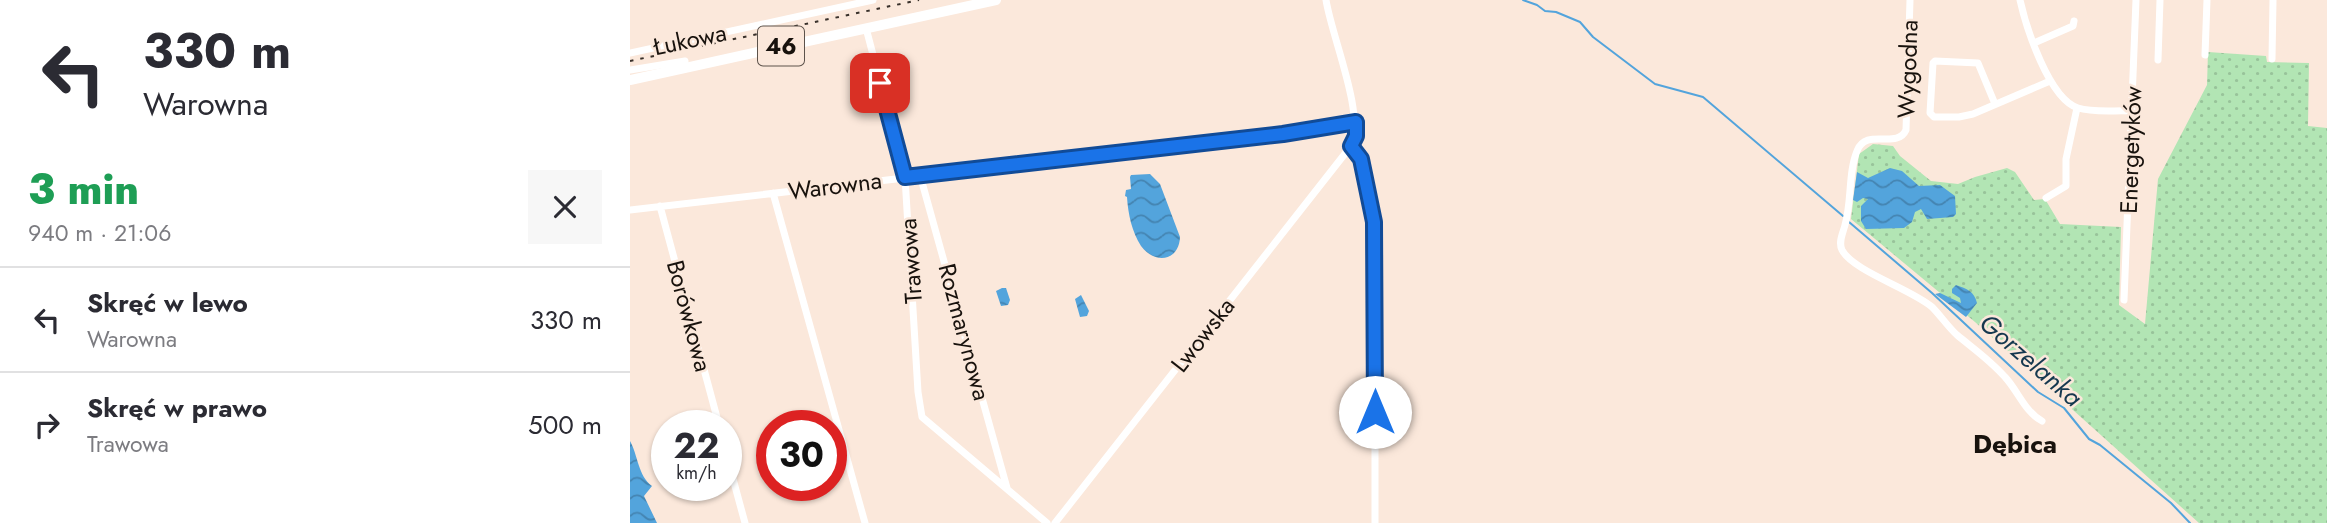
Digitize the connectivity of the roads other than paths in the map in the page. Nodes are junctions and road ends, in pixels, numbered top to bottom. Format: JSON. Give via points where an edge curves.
{"nodes":[{"id":1,"x":873,"y":0,"type":"edge"},
{"id":2,"x":996,"y":0,"type":"edge"},
{"id":3,"x":1326,"y":0,"type":"edge"},
{"id":4,"x":1909,"y":0,"type":"edge"},
{"id":5,"x":2020,"y":0,"type":"edge"},
{"id":6,"x":2136,"y":0,"type":"edge"},
{"id":7,"x":2160,"y":0,"type":"edge"},
{"id":8,"x":2207,"y":0,"type":"edge"},
{"id":9,"x":2273,"y":0,"type":"edge"},
{"id":10,"x":2074,"y":21,"type":"dead end"},
{"id":11,"x":866,"y":28,"type":"junction"},
{"id":12,"x":2034,"y":43,"type":"junction"},
{"id":13,"x":630,"y":52,"type":"edge"},
{"id":14,"x":2205,"y":55,"type":"dead end"},
{"id":15,"x":730,"y":57,"type":"junction"},
{"id":16,"x":2272,"y":59,"type":"dead end"},
{"id":17,"x":2158,"y":60,"type":"dead end"},
{"id":18,"x":630,"y":72,"type":"edge"},
{"id":19,"x":630,"y":80,"type":"edge"},
{"id":20,"x":2050,"y":81,"type":"junction"},
{"id":21,"x":1995,"y":104,"type":"junction"},
{"id":22,"x":2077,"y":108,"type":"junction"},
{"id":23,"x":2132,"y":111,"type":"junction"},
{"id":24,"x":1356,"y":122,"type":"junction"},
{"id":25,"x":1351,"y":146,"type":"junction"},
{"id":26,"x":920,"y":176,"type":"junction"},
{"id":27,"x":905,"y":177,"type":"junction"},
{"id":28,"x":773,"y":193,"type":"junction"},
{"id":29,"x":2046,"y":198,"type":"dead end"},
{"id":30,"x":660,"y":206,"type":"junction"},
{"id":31,"x":630,"y":210,"type":"edge"},
{"id":32,"x":2124,"y":300,"type":"dead end"},
{"id":33,"x":715,"y":410,"type":"edge"},
{"id":34,"x":2042,"y":421,"type":"dead end"},
{"id":35,"x":1007,"y":488,"type":"junction"},
{"id":36,"x":739,"y":501,"type":"edge"},
{"id":37,"x":745,"y":523,"type":"edge"},
{"id":38,"x":865,"y":523,"type":"edge"},
{"id":39,"x":1047,"y":523,"type":"edge"},
{"id":40,"x":1055,"y":523,"type":"edge"},
{"id":41,"x":1375,"y":523,"type":"edge"}],
"edges":[{"from":1,"to":13,"type":"street","name":"Łukowa"},
{"from":2,"to":11,"type":"main road","number":"46"},
{"from":3,"to":24,"type":"street"},
{"from":4,"to":34,"type":"street","name":"Wygodna","via":[[1906,130],[1896,139],[1866,140],[1857,151],[1841,248],[1852,260],[1932,308],[1993,364],[2033,416]]},
{"from":5,"to":12,"type":"street"},
{"from":6,"to":23,"type":"street","name":"Energetyków"},
{"from":7,"to":17,"type":"street"},
{"from":8,"to":14,"type":"street"},
{"from":9,"to":16,"type":"street"},
{"from":10,"to":12,"type":"street","via":[[2074,26]]},
{"from":11,"to":15,"type":"main road","number":"46"},
{"from":11,"to":27,"type":"street","name":"Trawowa"},
{"from":12,"to":20,"type":"street"},
{"from":15,"to":18,"type":"main road","number":"46"},
{"from":15,"to":19,"type":"main road","number":"46"},
{"from":20,"to":21,"type":"street"},
{"from":20,"to":22,"type":"street","via":[[2060,96]]},
{"from":21,"to":21,"type":"street","via":[[1978,63],[1933,63],[1932,116],[1966,116]]},
{"from":22,"to":23,"type":"street"},
{"from":22,"to":29,"type":"street","via":[[2066,159],[2066,186]]},
{"from":23,"to":32,"type":"street","name":"Energetyków"},
{"from":24,"to":25,"type":"street"},
{"from":24,"to":26,"type":"street","name":"Warowna"},
{"from":25,"to":40,"type":"street","name":"Lwowska"},
{"from":25,"to":41,"type":"street","via":[[1361,159],[1374,222]]},
{"from":26,"to":27,"type":"street","name":"Warowna"},
{"from":26,"to":35,"type":"street","name":"Rozmarynowa"},
{"from":27,"to":28,"type":"street","name":"Warowna"},
{"from":27,"to":35,"type":"street","name":"Trawowa","via":[[922,415]]},
{"from":28,"to":30,"type":"street","name":"Warowna"},
{"from":28,"to":38,"type":"street","name":"Warowna"},
{"from":30,"to":31,"type":"street","name":"Warowna"},
{"from":30,"to":33,"type":"street","name":"Borówkowa"},
{"from":35,"to":39,"type":"street"},
{"from":36,"to":37,"type":"street"}]}
